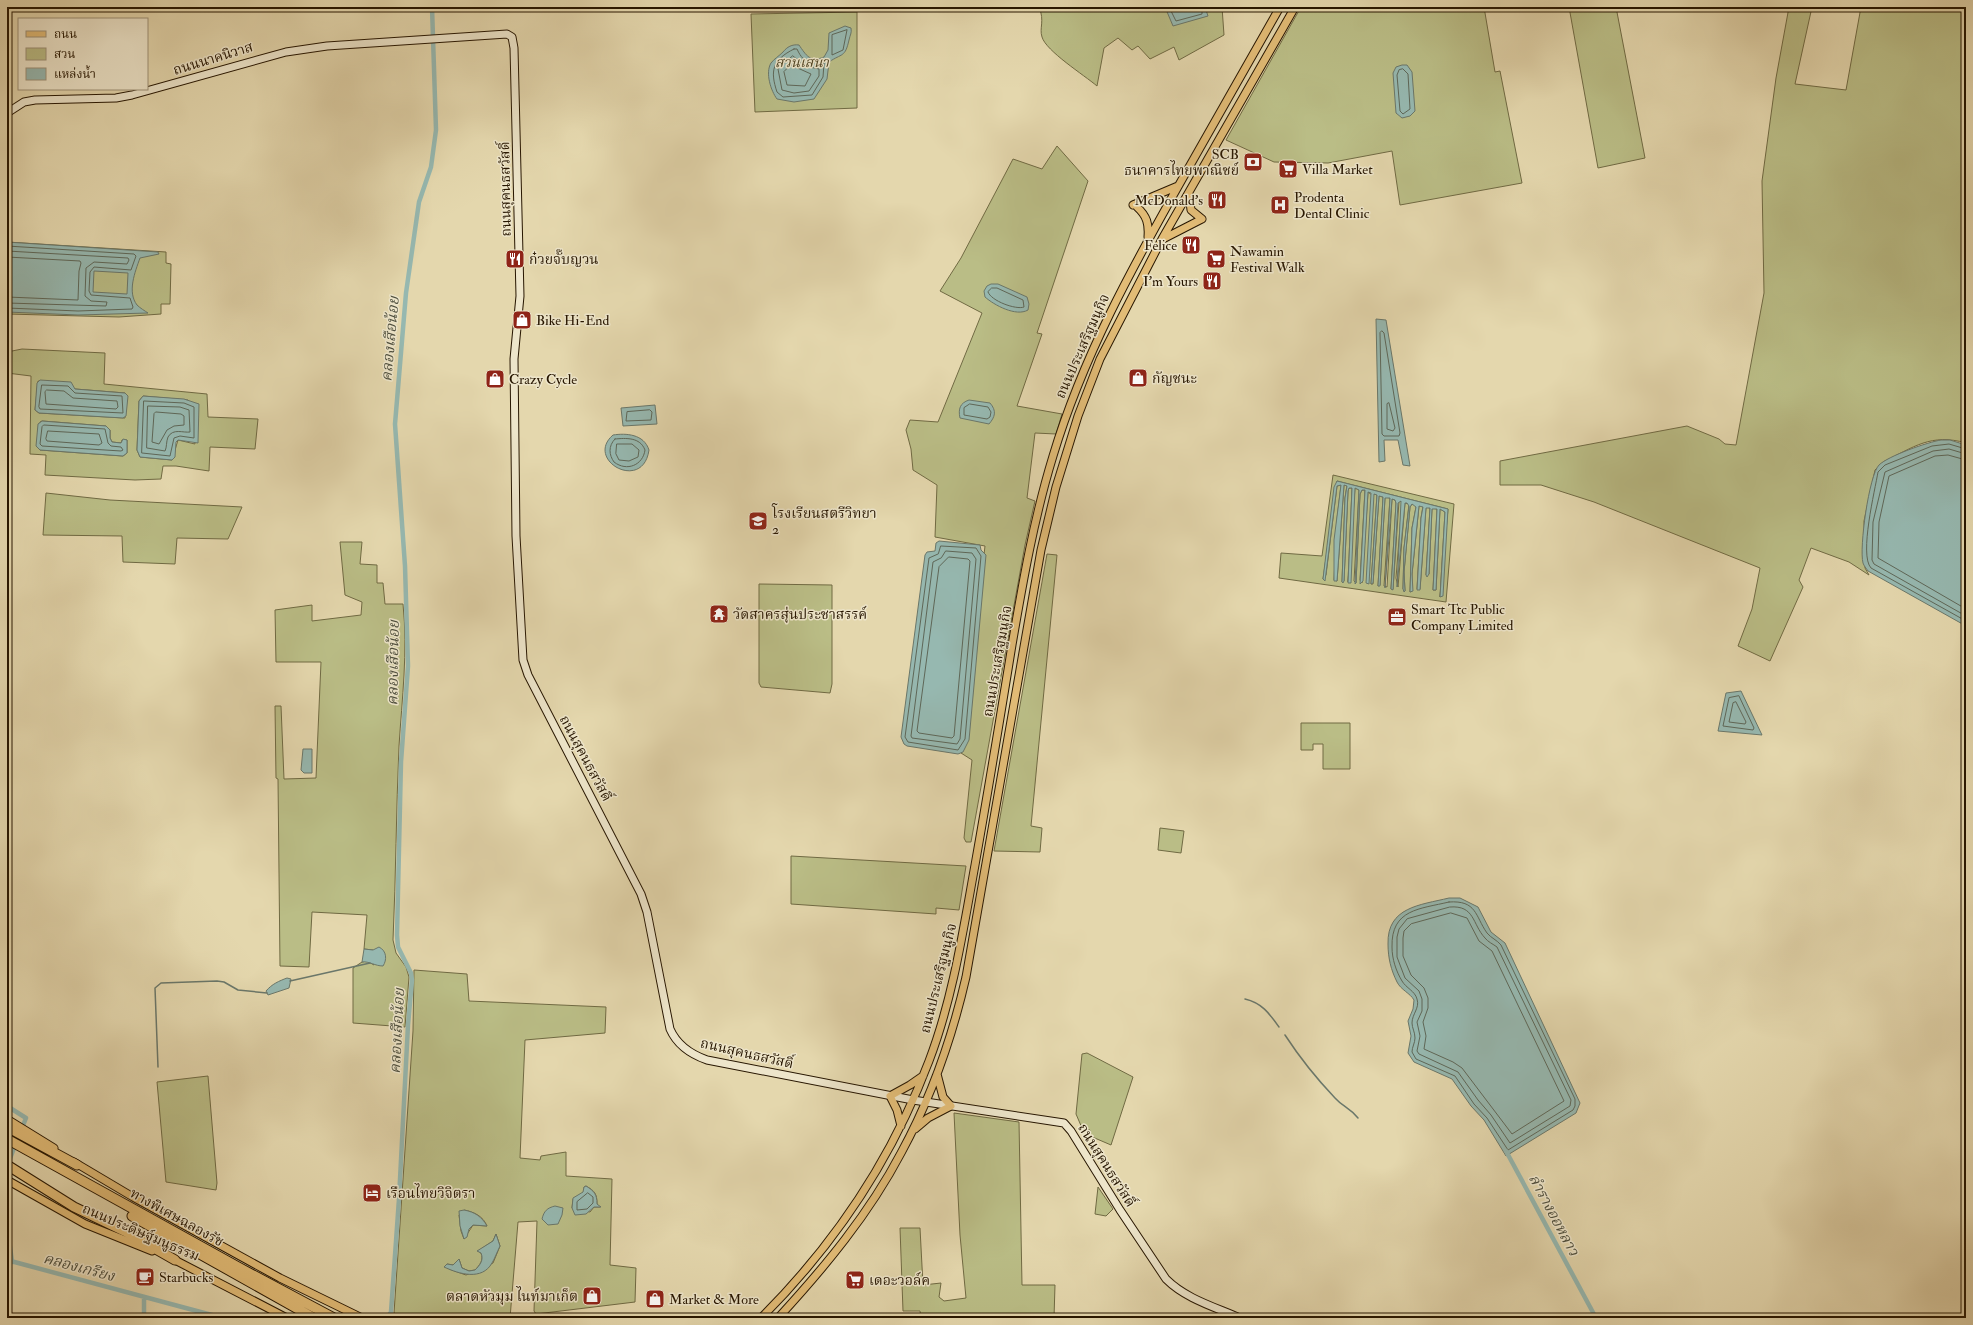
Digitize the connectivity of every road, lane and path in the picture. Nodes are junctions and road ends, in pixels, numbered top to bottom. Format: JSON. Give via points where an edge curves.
{"nodes":[{"id":1,"x":1280,"y":7,"type":"edge"},
{"id":2,"x":1295,"y":7,"type":"edge"},
{"id":3,"x":286,"y":52,"type":"joint"},
{"id":4,"x":7,"y":113,"type":"edge"},
{"id":5,"x":1178,"y":186,"type":"junction"},
{"id":6,"x":1189,"y":194,"type":"junction"},
{"id":7,"x":1162,"y":214,"type":"junction"},
{"id":8,"x":1175,"y":216,"type":"junction"},
{"id":9,"x":1148,"y":239,"type":"junction"},
{"id":10,"x":1162,"y":239,"type":"junction"},
{"id":11,"x":934,"y":1048,"type":"junction"},
{"id":12,"x":946,"y":1051,"type":"junction"},
{"id":13,"x":937,"y":1074,"type":"junction"},
{"id":14,"x":923,"y":1076,"type":"junction"},
{"id":15,"x":890,"y":1096,"type":"junction"},
{"id":16,"x":913,"y":1100,"type":"junction"},
{"id":17,"x":925,"y":1102,"type":"junction"},
{"id":18,"x":951,"y":1106,"type":"junction"},
{"id":19,"x":7,"y":1119,"type":"edge"},
{"id":20,"x":7,"y":1127,"type":"edge"},
{"id":21,"x":901,"y":1127,"type":"junction"},
{"id":22,"x":18,"y":1130,"type":"junction"},
{"id":23,"x":912,"y":1131,"type":"junction"},
{"id":24,"x":7,"y":1139,"type":"edge"},
{"id":25,"x":7,"y":1144,"type":"edge"},
{"id":26,"x":890,"y":1149,"type":"junction"},
{"id":27,"x":901,"y":1154,"type":"junction"},
{"id":28,"x":77,"y":1164,"type":"joint"},
{"id":29,"x":8,"y":1166,"type":"edge"},
{"id":30,"x":7,"y":1180,"type":"edge"},
{"id":31,"x":175,"y":1260,"type":"junction"},
{"id":32,"x":287,"y":1318,"type":"edge"},
{"id":33,"x":314,"y":1318,"type":"edge"},
{"id":34,"x":334,"y":1318,"type":"edge"},
{"id":35,"x":362,"y":1318,"type":"edge"},
{"id":36,"x":761,"y":1318,"type":"edge"},
{"id":37,"x":778,"y":1318,"type":"edge"},
{"id":38,"x":1240,"y":1318,"type":"edge"}],
"edges":[{"from":1,"to":5,"type":"main road","name":"ถนนประเสริฐมนูกิจ"},
{"from":2,"to":6,"type":"main road","name":"ถนนประเสริฐมนูกิจ"},
{"from":3,"to":4,"type":"main road","name":"ถนนนาคนิวาส","via":[[132,96],[35,100],[24,102]]},
{"from":3,"to":15,"type":"main road","name":"ถนนสุคนธสวัสดิ์","via":[[327,46],[507,34],[513,39],[520,296],[514,359],[516,536],[523,660],[528,675],[641,894],[647,912],[670,1029],[678,1044],[707,1060]]},
{"from":5,"to":7,"type":"main road","name":"ถนนประเสริฐมนูกิจ"},
{"from":5,"to":9,"type":"main road","via":[[1135,206],[1143,212],[1147,220]]},
{"from":6,"to":8,"type":"main road","name":"ถนนประเสริฐมนูกิจ"},
{"from":6,"to":10,"type":"main road","via":[[1191,210],[1202,219]]},
{"from":7,"to":8,"type":"main road"},
{"from":7,"to":9,"type":"main road","name":"ถนนประเสริฐมนูกิจ"},
{"from":8,"to":10,"type":"main road","name":"ถนนประเสริฐมนูกิจ"},
{"from":9,"to":11,"type":"main road","name":"ถนนประเสริฐมนูกิจ","via":[[1113,305],[1080,380],[1060,434],[1039,504],[1023,582],[962,938],[951,990]]},
{"from":10,"to":12,"type":"main road","name":"ถนนประเสริฐมนูกิจ","via":[[1100,359],[1078,416],[1056,487],[1037,576],[969,962]]},
{"from":11,"to":12,"type":"main road"},
{"from":11,"to":14,"type":"main road","name":"ถนนประเสริฐมนูกิจ"},
{"from":12,"to":13,"type":"main road","name":"ถนนประเสริฐมนูกิจ"},
{"from":13,"to":17,"type":"main road","name":"ถนนประเสริฐมนูกิจ"},
{"from":13,"to":18,"type":"main road","via":[[943,1096]]},
{"from":14,"to":15,"type":"main road"},
{"from":14,"to":16,"type":"main road","name":"ถนนประเสริฐมนูกิจ"},
{"from":15,"to":16,"type":"main road","name":"ถนนสุคนธสวัสดิ์"},
{"from":15,"to":21,"type":"main road"},
{"from":16,"to":17,"type":"main road","name":"ถนนสุคนธสวัสดิ์"},
{"from":16,"to":21,"type":"main road","name":"ถนนประเสริฐมนูกิจ"},
{"from":17,"to":18,"type":"main road","name":"ถนนสุคนธสวัสดิ์"},
{"from":17,"to":23,"type":"main road","name":"ถนนประเสริฐมนูกิจ"},
{"from":18,"to":23,"type":"main road","via":[[928,1118]]},
{"from":18,"to":38,"type":"main road","name":"ถนนสุคนธสวัสดิ์","via":[[1064,1123],[1166,1279],[1187,1294]]},
{"from":19,"to":22,"type":"main road"},
{"from":20,"to":22,"type":"highway"},
{"from":21,"to":26,"type":"main road","name":"ถนนประเสริฐมนูกิจ"},
{"from":22,"to":28,"type":"highway"},
{"from":23,"to":27,"type":"main road","name":"ถนนประเสริฐมนูกิจ"},
{"from":24,"to":34,"type":"highway","name":"ทางพิเศษฉลองรัช"},
{"from":25,"to":33,"type":"highway","name":"ทางพิเศษฉลองรัช"},
{"from":26,"to":27,"type":"main road"},
{"from":26,"to":36,"type":"main road","name":"ถนนประเสริฐมนูกิจ","via":[[824,1248]]},
{"from":27,"to":37,"type":"main road","name":"ถนนประเสริฐมนูกิจ","via":[[833,1255]]},
{"from":28,"to":35,"type":"main road","name":"ถนนประดิษฐ์มนูธรรม","via":[[280,1278]]},
{"from":29,"to":31,"type":"highway","via":[[74,1207],[126,1232]]},
{"from":30,"to":31,"type":"main road","name":"ถนนประดิษฐ์มนูธรรม","via":[[97,1229]]},
{"from":31,"to":32,"type":"main road","name":"ถนนประดิษฐ์มนูธรรม"}]}
